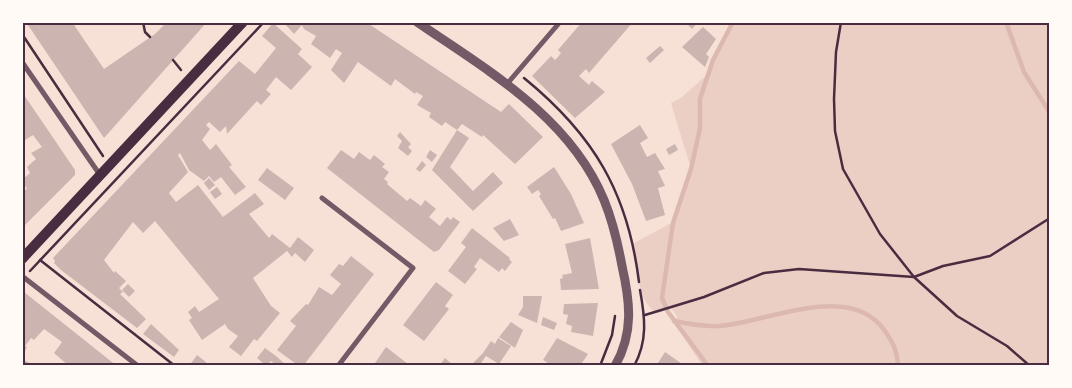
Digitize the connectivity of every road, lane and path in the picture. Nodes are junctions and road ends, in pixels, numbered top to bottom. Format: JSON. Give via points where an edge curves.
{"nodes":[{"id":1,"x":143,"y":22,"type":"edge"},
{"id":2,"x":243,"y":22,"type":"edge"},
{"id":3,"x":264,"y":22,"type":"edge"},
{"id":4,"x":416,"y":22,"type":"edge"},
{"id":5,"x":560,"y":22,"type":"edge"},
{"id":6,"x":841,"y":22,"type":"edge"},
{"id":7,"x":22,"y":34,"type":"edge"},
{"id":8,"x":150,"y":37,"type":"dead end"},
{"id":9,"x":22,"y":62,"type":"edge"},
{"id":10,"x":507,"y":84,"type":"junction"},
{"id":11,"x":110,"y":165,"type":"junction"},
{"id":12,"x":100,"y":176,"type":"junction"},
{"id":13,"x":322,"y":198,"type":"dead end"},
{"id":14,"x":1050,"y":218,"type":"edge"},
{"id":15,"x":26,"y":256,"type":"edge"},
{"id":16,"x":40,"y":260,"type":"junction"},
{"id":17,"x":24,"y":277,"type":"edge"},
{"id":18,"x":914,"y":277,"type":"junction"},
{"id":19,"x":616,"y":310,"type":"dead end"},
{"id":20,"x":644,"y":315,"type":"dead end"},
{"id":21,"x":138,"y":366,"type":"edge"},
{"id":22,"x":175,"y":366,"type":"edge"},
{"id":23,"x":338,"y":366,"type":"edge"},
{"id":24,"x":600,"y":366,"type":"edge"},
{"id":25,"x":615,"y":366,"type":"edge"},
{"id":26,"x":1030,"y":366,"type":"edge"}],
"edges":[{"from":1,"to":8,"type":"path"},
{"from":2,"to":11,"type":"main road"},
{"from":3,"to":16,"type":"path"},
{"from":4,"to":10,"type":"street"},
{"from":5,"to":10,"type":"street"},
{"from":6,"to":18,"type":"path","via":[[834,98],[835,131],[843,169],[880,234]]},
{"from":7,"to":11,"type":"path"},
{"from":9,"to":12,"type":"street"},
{"from":10,"to":25,"type":"street","via":[[568,142],[604,199],[614,228],[629,303],[627,339]]},
{"from":11,"to":12,"type":"main road"},
{"from":12,"to":15,"type":"main road"},
{"from":13,"to":23,"type":"street","via":[[413,268]]},
{"from":14,"to":18,"type":"path","via":[[990,256],[943,266]]},
{"from":15,"to":16,"type":"path"},
{"from":16,"to":17,"type":"path"},
{"from":16,"to":22,"type":"path"},
{"from":17,"to":21,"type":"street"},
{"from":18,"to":20,"type":"path","via":[[799,269],[764,273],[704,297]]},
{"from":18,"to":26,"type":"path","via":[[957,316],[1007,346]]},
{"from":19,"to":24,"type":"path","via":[[612,336]]}]}
